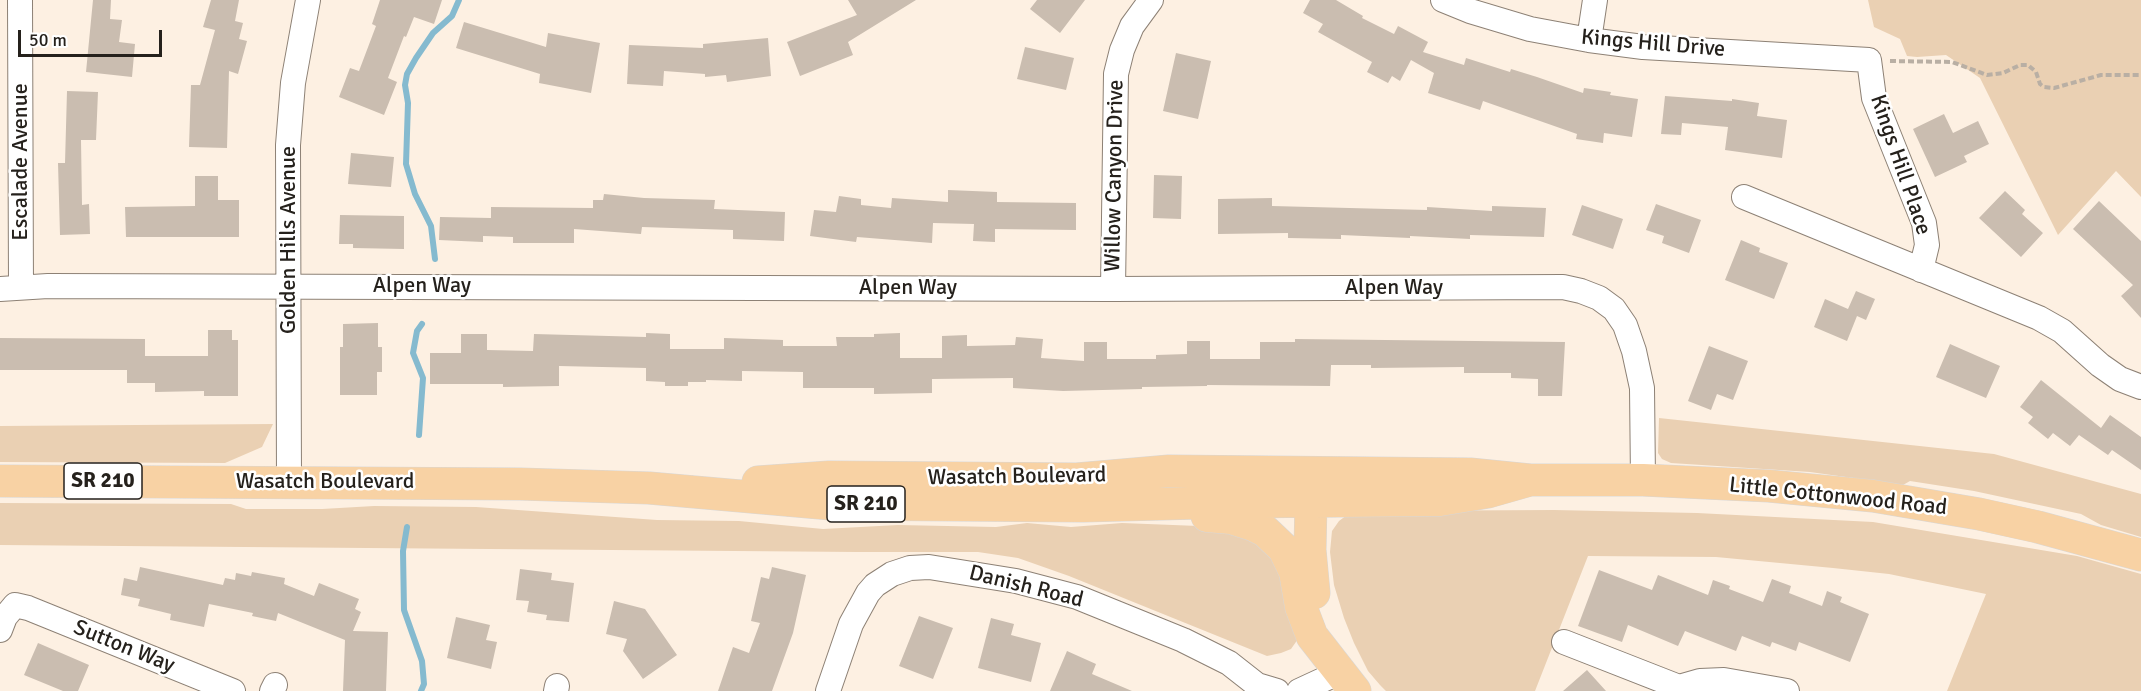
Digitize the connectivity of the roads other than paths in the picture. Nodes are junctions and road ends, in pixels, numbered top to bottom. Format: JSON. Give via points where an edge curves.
{"nodes":[{"id":1,"x":20,"y":0,"type":"edge"},
{"id":2,"x":308,"y":0,"type":"edge"},
{"id":3,"x":1151,"y":0,"type":"edge"},
{"id":4,"x":1443,"y":0,"type":"edge"},
{"id":5,"x":1595,"y":0,"type":"edge"},
{"id":6,"x":1589,"y":40,"type":"junction"},
{"id":7,"x":1869,"y":60,"type":"joint"},
{"id":8,"x":1744,"y":197,"type":"dead end"},
{"id":9,"x":1921,"y":270,"type":"junction"},
{"id":10,"x":289,"y":286,"type":"junction"},
{"id":11,"x":10,"y":288,"type":"edge"},
{"id":12,"x":1113,"y":289,"type":"junction"},
{"id":13,"x":2141,"y":387,"type":"edge"},
{"id":14,"x":1643,"y":480,"type":"junction"},
{"id":15,"x":0,"y":481,"type":"edge"},
{"id":16,"x":289,"y":482,"type":"junction"},
{"id":17,"x":1312,"y":487,"type":"junction"},
{"id":18,"x":1080,"y":493,"type":"junction"},
{"id":19,"x":2141,"y":555,"type":"edge"},
{"id":20,"x":0,"y":630,"type":"edge"},
{"id":21,"x":1564,"y":642,"type":"dead end"},
{"id":22,"x":1347,"y":681,"type":"edge"},
{"id":23,"x":1680,"y":689,"type":"edge"},
{"id":24,"x":232,"y":691,"type":"edge"},
{"id":25,"x":828,"y":691,"type":"edge"},
{"id":26,"x":1277,"y":691,"type":"edge"},
{"id":27,"x":1299,"y":691,"type":"edge"},
{"id":28,"x":1787,"y":691,"type":"edge"}],
"edges":[{"from":1,"to":11,"type":"street","name":"Escalade Avenue"},
{"from":2,"to":10,"type":"street","name":"Golden Hills Avenue","via":[[293,83],[288,145]]},
{"from":3,"to":12,"type":"street","name":"Willow Canyon Drive","via":[[1132,26],[1116,75]]},
{"from":4,"to":6,"type":"street","name":"Kings Hill Drive","via":[[1530,29]]},
{"from":5,"to":6,"type":"street"},
{"from":6,"to":7,"type":"street","name":"Kings Hill Drive"},
{"from":7,"to":9,"type":"street","name":"Kings Hill Place","via":[[1874,98],[1924,223],[1927,245]]},
{"from":8,"to":9,"type":"street","name":"Kings Hill Place"},
{"from":9,"to":13,"type":"street","name":"Kings Hill Place","via":[[2039,318],[2062,331],[2120,379]]},
{"from":10,"to":11,"type":"street","name":"Alpen Way"},
{"from":10,"to":12,"type":"street","name":"Alpen Way"},
{"from":10,"to":16,"type":"street","name":"Golden Hills Avenue"},
{"from":12,"to":14,"type":"street","name":"Alpen Way","via":[[1581,291],[1614,309],[1634,351],[1642,388]]},
{"from":14,"to":17,"type":"main road","name":"Little Cottonwood Road","number":"SR 210","via":[[1530,480],[1440,500]]},
{"from":14,"to":19,"type":"main road","name":"Little Cottonwood Road","number":"SR 210","via":[[1873,496],[2038,527]]},
{"from":15,"to":16,"type":"main road","name":"Wasatch Boulevard","number":"SR 210"},
{"from":16,"to":18,"type":"main road","name":"Wasatch Boulevard","number":"SR 210","via":[[649,488],[829,477]]},
{"from":17,"to":18,"type":"main road","name":"Wasatch Boulevard","number":"SR 210","via":[[1169,471]]},
{"from":17,"to":22,"type":"main road","via":[[1310,550],[1314,591],[1319,617]]},
{"from":18,"to":22,"type":"main road","name":"Wasatch Boulevard","via":[[1156,514],[1242,520],[1265,531],[1290,560],[1312,636]]},
{"from":20,"to":24,"type":"street","name":"Sutton Way","via":[[15,605],[28,608]]},
{"from":21,"to":23,"type":"street"},
{"from":22,"to":27,"type":"street"},
{"from":23,"to":28,"type":"street","via":[[1700,681],[1724,680]]},
{"from":25,"to":26,"type":"street","name":"Danish Road","via":[[850,624],[865,598],[884,579],[918,567],[983,574],[1077,597],[1183,640],[1229,663],[1257,685]]}]}
